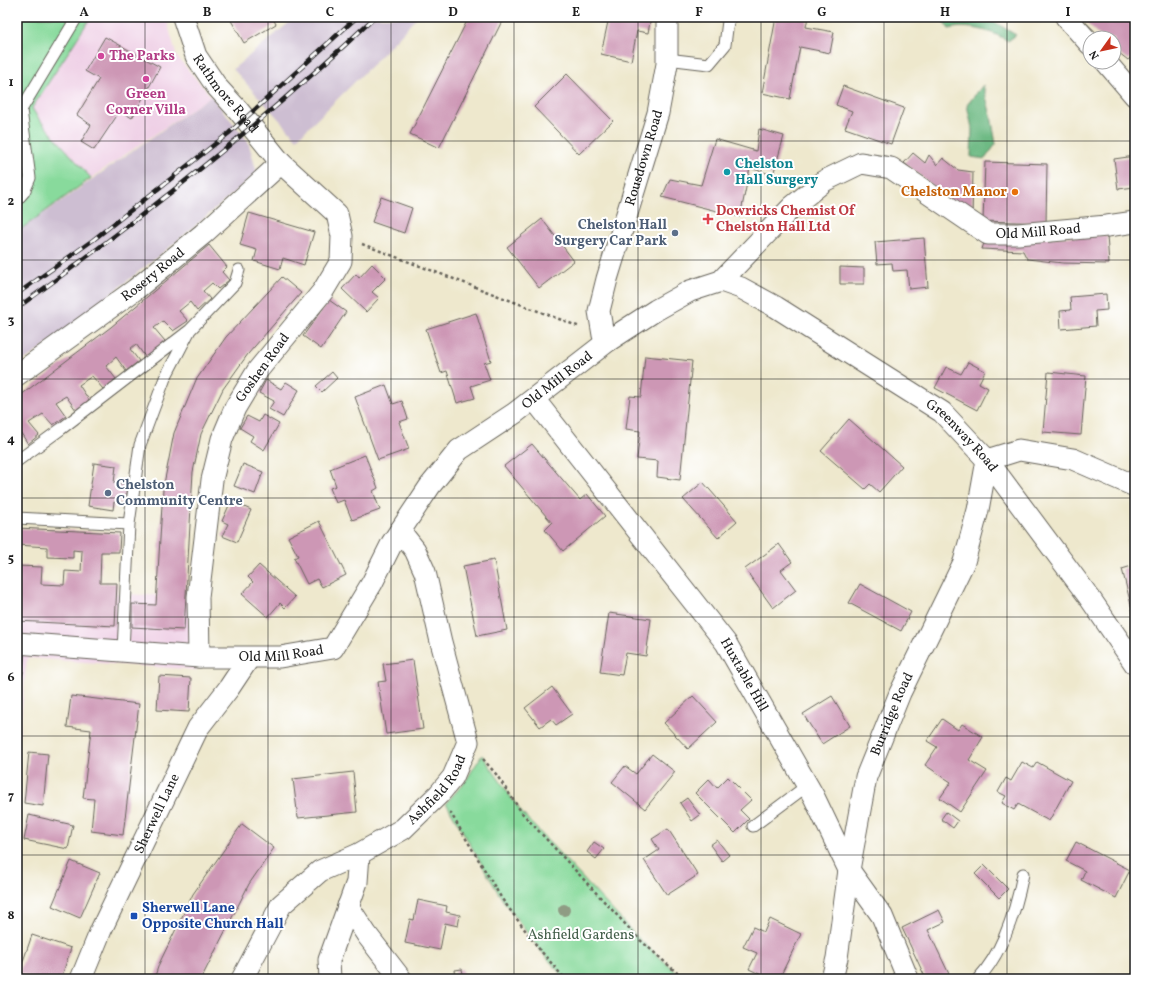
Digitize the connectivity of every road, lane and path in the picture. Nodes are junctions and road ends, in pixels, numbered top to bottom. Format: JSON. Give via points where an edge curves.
{"nodes":[{"id":1,"x":77,"y":17,"type":"edge"},
{"id":2,"x":183,"y":17,"type":"edge"},
{"id":3,"x":667,"y":17,"type":"edge"},
{"id":4,"x":732,"y":17,"type":"edge"},
{"id":5,"x":1066,"y":17,"type":"edge"},
{"id":6,"x":1082,"y":35,"type":"edge"},
{"id":7,"x":667,"y":59,"type":"junction"},
{"id":8,"x":1113,"y":70,"type":"edge"},
{"id":9,"x":1135,"y":96,"type":"edge"},
{"id":10,"x":281,"y":163,"type":"junction"},
{"id":11,"x":17,"y":200,"type":"edge"},
{"id":12,"x":1135,"y":222,"type":"edge"},
{"id":13,"x":342,"y":236,"type":"junction"},
{"id":14,"x":239,"y":270,"type":"dead end"},
{"id":15,"x":721,"y":281,"type":"junction"},
{"id":16,"x":190,"y":330,"type":"junction"},
{"id":17,"x":606,"y":338,"type":"junction"},
{"id":18,"x":17,"y":375,"type":"edge"},
{"id":19,"x":534,"y":399,"type":"junction"},
{"id":20,"x":987,"y":460,"type":"junction"},
{"id":21,"x":17,"y":461,"type":"edge"},
{"id":22,"x":1135,"y":486,"type":"edge"},
{"id":23,"x":17,"y":518,"type":"edge"},
{"id":24,"x":129,"y":524,"type":"junction"},
{"id":25,"x":400,"y":531,"type":"junction"},
{"id":26,"x":18,"y":643,"type":"edge"},
{"id":27,"x":123,"y":651,"type":"junction"},
{"id":28,"x":199,"y":657,"type":"junction"},
{"id":29,"x":249,"y":658,"type":"junction"},
{"id":30,"x":1135,"y":664,"type":"edge"},
{"id":31,"x":17,"y":672,"type":"edge"},
{"id":32,"x":468,"y":742,"type":"junction"},
{"id":33,"x":808,"y":785,"type":"junction"},
{"id":34,"x":439,"y":794,"type":"junction"},
{"id":35,"x":753,"y":826,"type":"dead end"},
{"id":36,"x":359,"y":854,"type":"junction"},
{"id":37,"x":849,"y":870,"type":"junction"},
{"id":38,"x":1023,"y":874,"type":"dead end"},
{"id":39,"x":348,"y":906,"type":"junction"},
{"id":40,"x":81,"y":979,"type":"edge"},
{"id":41,"x":242,"y":979,"type":"edge"},
{"id":42,"x":330,"y":979,"type":"edge"},
{"id":43,"x":401,"y":979,"type":"edge"},
{"id":44,"x":565,"y":979,"type":"edge"},
{"id":45,"x":684,"y":979,"type":"edge"},
{"id":46,"x":832,"y":979,"type":"edge"},
{"id":47,"x":908,"y":979,"type":"edge"},
{"id":48,"x":978,"y":979,"type":"edge"}],
"edges":[{"from":1,"to":11,"type":"lane","via":[[21,110],[30,178]]},
{"from":2,"to":10,"type":"street","name":"Rathmore Road","via":[[196,56],[217,87]]},
{"from":3,"to":7,"type":"street","name":"Rousdown Road"},
{"from":4,"to":7,"type":"lane","via":[[728,21],[725,46],[709,64]]},
{"from":5,"to":6,"type":"street"},
{"from":7,"to":17,"type":"street","name":"Rousdown Road","via":[[658,113],[599,311]]},
{"from":8,"to":9,"type":"street"},
{"from":10,"to":13,"type":"street","name":"Goshen Road","via":[[337,214]]},
{"from":10,"to":18,"type":"street","name":"Rosery Road","via":[[203,234],[136,289]]},
{"from":12,"to":15,"type":"street","name":"Old Mill Road","via":[[1018,234],[988,234],[891,168],[861,163],[824,181],[792,207]]},
{"from":13,"to":17,"type":"path"},
{"from":13,"to":28,"type":"street","name":"Goshen Road","via":[[341,261],[323,291],[258,370],[235,408],[222,439],[212,480],[198,597]]},
{"from":14,"to":16,"type":"lane","via":[[235,283]]},
{"from":15,"to":17,"type":"street","name":"Old Mill Road","via":[[690,291]]},
{"from":15,"to":20,"type":"street","name":"Greenway Road","via":[[741,288],[776,308],[942,412]]},
{"from":16,"to":21,"type":"lane"},
{"from":16,"to":24,"type":"lane","via":[[165,378],[140,445]]},
{"from":17,"to":19,"type":"street","name":"Old Mill Road"},
{"from":19,"to":25,"type":"street","name":"Old Mill Road","via":[[459,450],[430,486]]},
{"from":19,"to":33,"type":"street","name":"Huxtable Hill","via":[[726,643]]},
{"from":20,"to":22,"type":"street","via":[[1019,450],[1074,459]]},
{"from":20,"to":30,"type":"street","name":"Greenway Road","via":[[1089,597]]},
{"from":20,"to":37,"type":"street","name":"Burridge Road","via":[[978,510],[964,562],[900,693],[866,777]]},
{"from":23,"to":24,"type":"lane"},
{"from":24,"to":27,"type":"lane"},
{"from":25,"to":29,"type":"street","name":"Old Mill Road","via":[[333,648],[280,657]]},
{"from":25,"to":32,"type":"street","name":"Ashfield Road","via":[[414,550],[425,572]]},
{"from":26,"to":27,"type":"street","name":"Old Mill Road"},
{"from":26,"to":31,"type":"lane"},
{"from":27,"to":28,"type":"street","name":"Old Mill Road"},
{"from":28,"to":29,"type":"street","name":"Old Mill Road"},
{"from":29,"to":40,"type":"street","name":"Sherwell Lane","via":[[198,728],[101,930]]},
{"from":32,"to":34,"type":"street","name":"Ashfield Road","via":[[453,777]]},
{"from":32,"to":45,"type":"path","via":[[496,774],[522,813],[640,940]]},
{"from":33,"to":35,"type":"lane"},
{"from":33,"to":37,"type":"street","name":"Huxtable Hill"},
{"from":34,"to":36,"type":"street","name":"Ashfield Road","via":[[403,829]]},
{"from":34,"to":44,"type":"path","via":[[502,898]]},
{"from":36,"to":39,"type":"street","via":[[357,882]]},
{"from":36,"to":41,"type":"street","name":"Ashfield Road","via":[[320,872],[280,905]]},
{"from":37,"to":46,"type":"street","name":"Burridge Road"},
{"from":37,"to":47,"type":"street","name":"Huxtable Hill","via":[[882,916]]},
{"from":38,"to":48,"type":"lane","via":[[1018,902],[1000,945],[987,970]]},
{"from":39,"to":42,"type":"street","via":[[329,960]]},
{"from":39,"to":43,"type":"street"}]}
